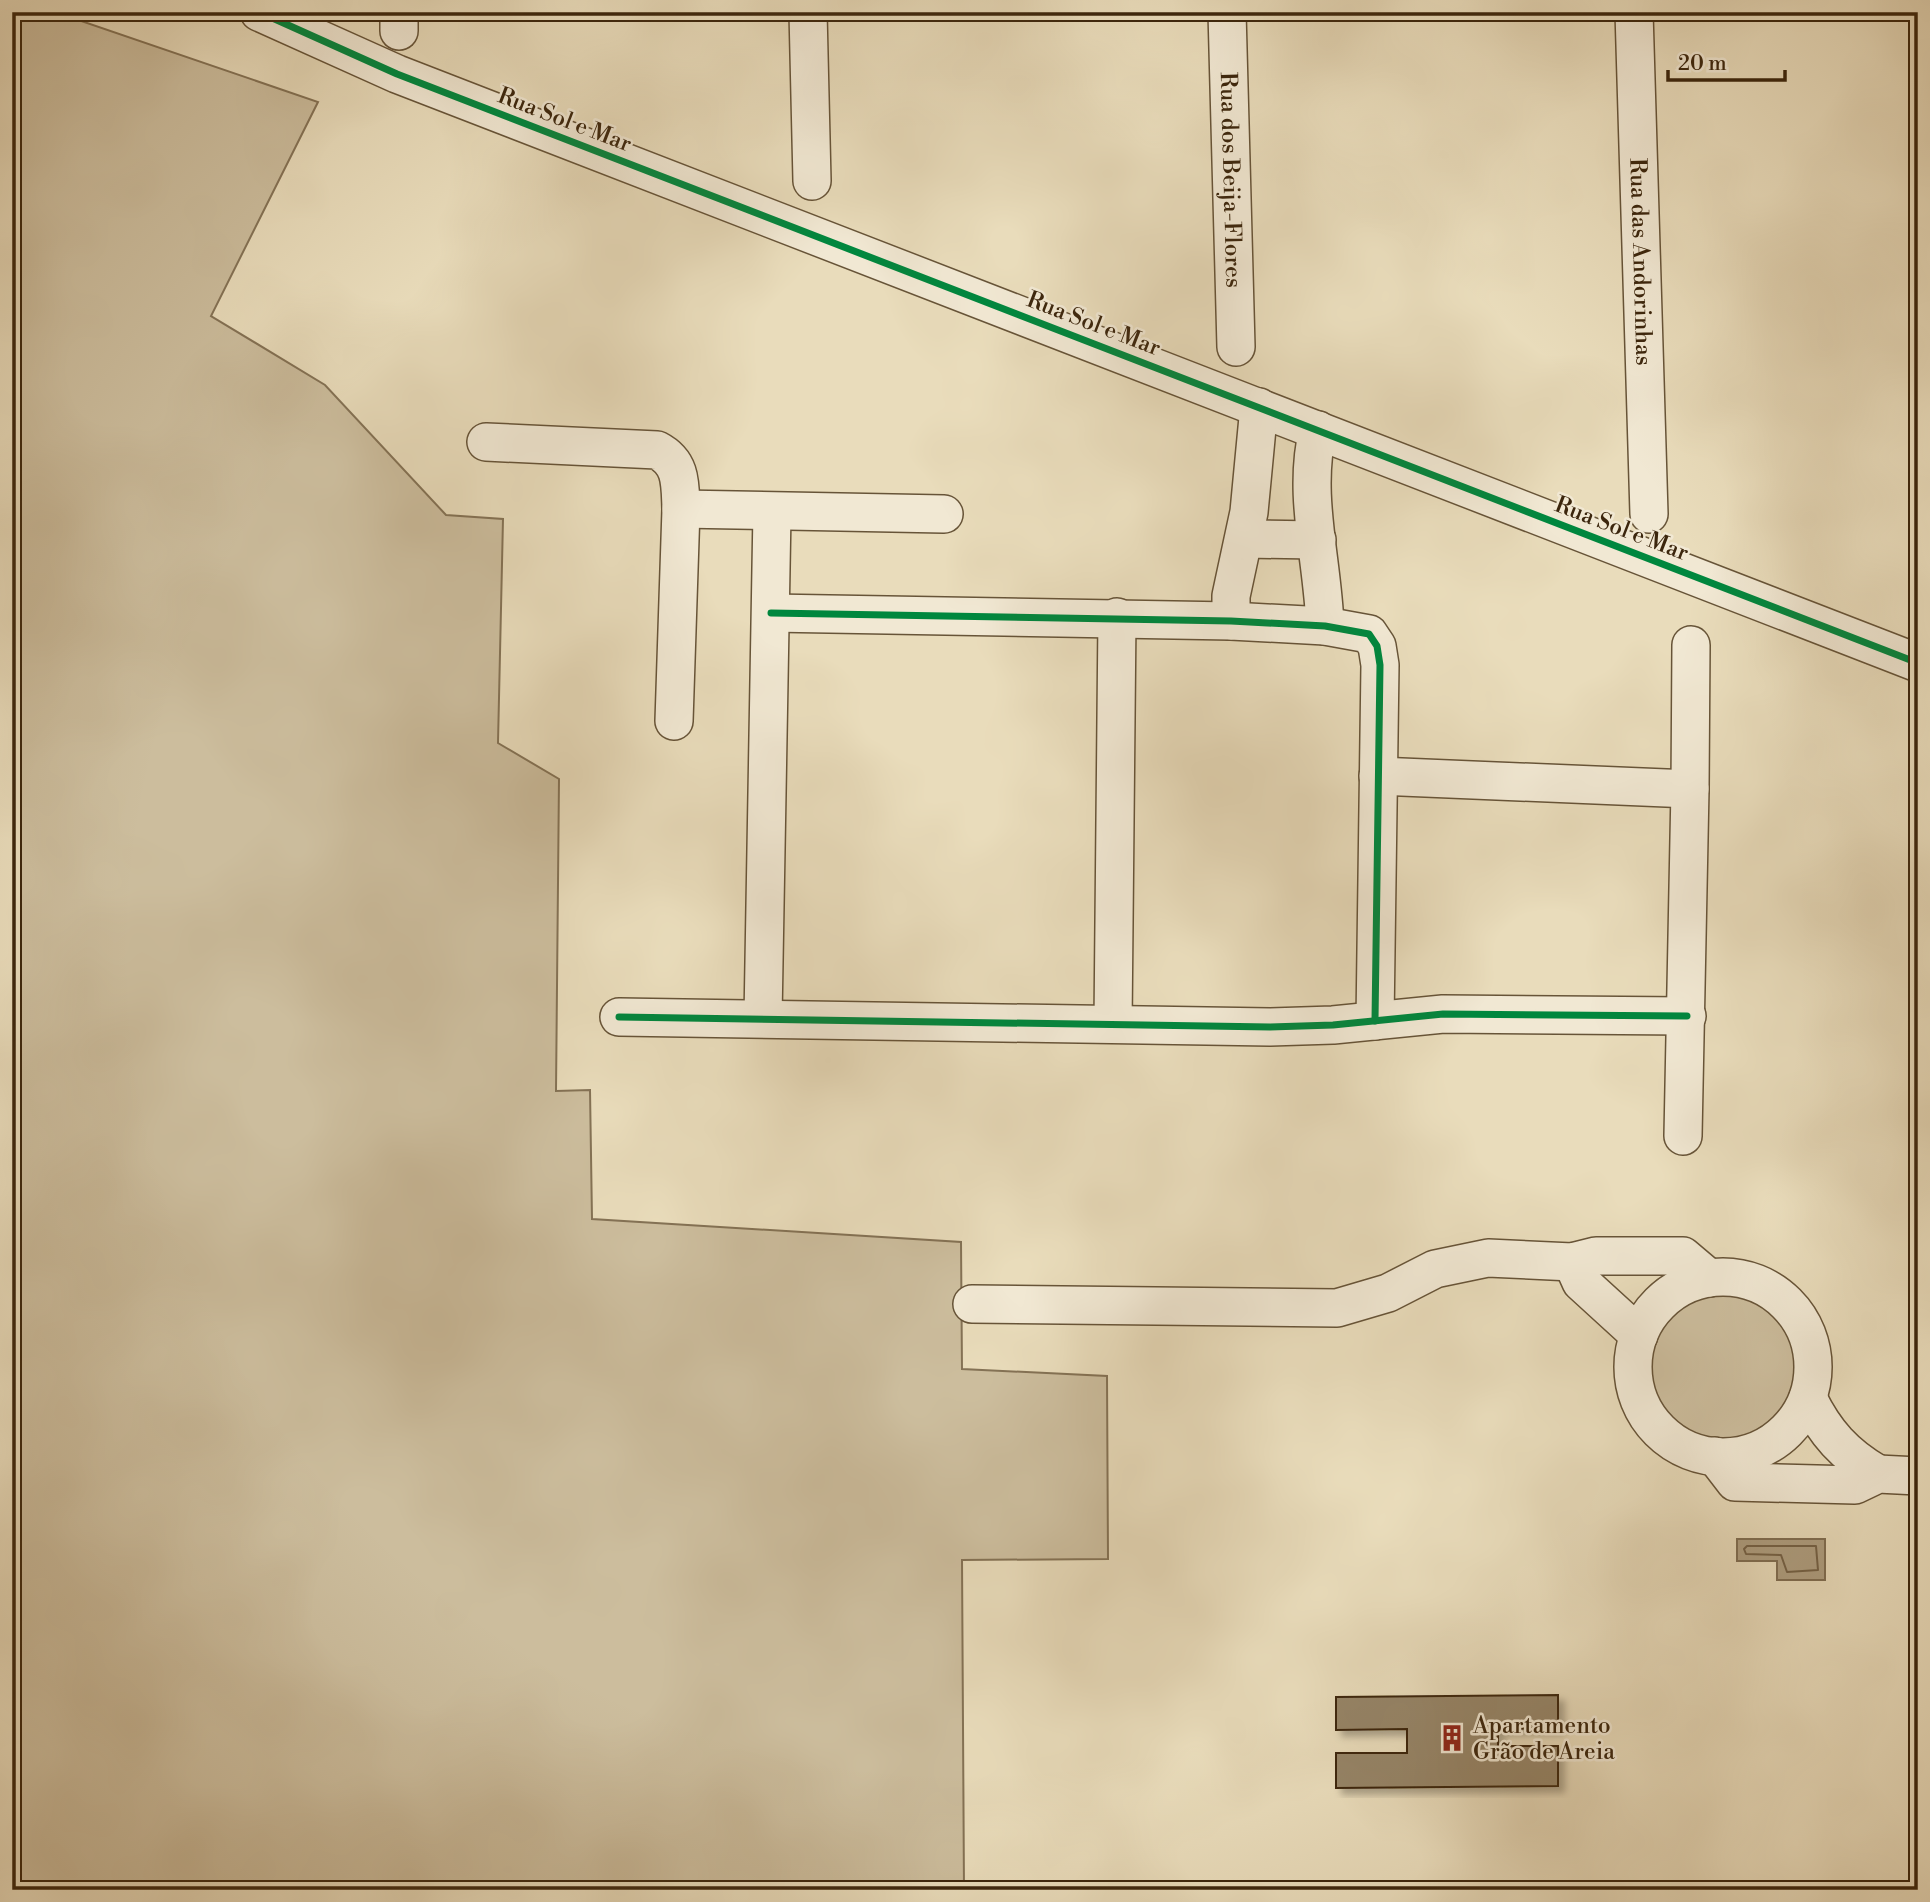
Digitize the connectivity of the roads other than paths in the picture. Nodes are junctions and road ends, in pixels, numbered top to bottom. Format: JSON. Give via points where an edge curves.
{"nodes":[{"id":1,"x":259,"y":12,"type":"edge"},
{"id":2,"x":808,"y":12,"type":"edge"},
{"id":3,"x":1227,"y":12,"type":"edge"},
{"id":4,"x":1634,"y":12,"type":"edge"},
{"id":5,"x":812,"y":181,"type":"dead end"},
{"id":6,"x":1236,"y":347,"type":"dead end"},
{"id":7,"x":1259,"y":407,"type":"junction"},
{"id":8,"x":1318,"y":430,"type":"junction"},
{"id":9,"x":486,"y":442,"type":"dead end"},
{"id":10,"x":681,"y":509,"type":"junction"},
{"id":11,"x":772,"y":512,"type":"junction"},
{"id":12,"x":944,"y":514,"type":"dead end"},
{"id":13,"x":1648,"y":514,"type":"dead end"},
{"id":14,"x":1245,"y":539,"type":"junction"},
{"id":15,"x":1317,"y":540,"type":"junction"},
{"id":16,"x":771,"y":613,"type":"junction"},
{"id":17,"x":1117,"y":617,"type":"junction"},
{"id":18,"x":1231,"y":621,"type":"junction"},
{"id":19,"x":1325,"y":626,"type":"junction"},
{"id":20,"x":1691,"y":645,"type":"dead end"},
{"id":21,"x":1918,"y":663,"type":"edge"},
{"id":22,"x":674,"y":721,"type":"dead end"},
{"id":23,"x":1378,"y":776,"type":"junction"},
{"id":24,"x":1689,"y":789,"type":"junction"},
{"id":25,"x":1687,"y":1016,"type":"junction"},
{"id":26,"x":619,"y":1017,"type":"dead end"},
{"id":27,"x":762,"y":1018,"type":"junction"},
{"id":28,"x":1375,"y":1021,"type":"junction"},
{"id":29,"x":1113,"y":1024,"type":"junction"},
{"id":30,"x":1683,"y":1136,"type":"dead end"},
{"id":31,"x":1572,"y":1262,"type":"junction"},
{"id":32,"x":1709,"y":1279,"type":"junction"},
{"id":33,"x":972,"y":1304,"type":"dead end"},
{"id":34,"x":1639,"y":1335,"type":"junction"},
{"id":35,"x":1808,"y":1398,"type":"junction"},
{"id":36,"x":1715,"y":1456,"type":"junction"},
{"id":37,"x":1878,"y":1474,"type":"junction"},
{"id":38,"x":1918,"y":1476,"type":"edge"}],
"edges":[{"from":1,"to":7,"type":"street","name":"Rua Sol e Mar","via":[[397,74]]},
{"from":2,"to":5,"type":"street"},
{"from":3,"to":6,"type":"street","name":"Rua dos Beija-Flores"},
{"from":4,"to":13,"type":"street","name":"Rua das Andorinhas"},
{"from":7,"to":8,"type":"street","name":"Rua Sol e Mar"},
{"from":7,"to":14,"type":"street"},
{"from":8,"to":15,"type":"street","via":[[1312,462]]},
{"from":8,"to":21,"type":"street","name":"Rua Sol e Mar"},
{"from":9,"to":10,"type":"street","via":[[657,450],[671,459],[678,471]]},
{"from":10,"to":11,"type":"street"},
{"from":10,"to":22,"type":"street"},
{"from":11,"to":12,"type":"street"},
{"from":11,"to":16,"type":"street"},
{"from":14,"to":15,"type":"street"},
{"from":14,"to":18,"type":"street","via":[[1237,562]]},
{"from":15,"to":19,"type":"street"},
{"from":16,"to":17,"type":"street"},
{"from":16,"to":27,"type":"street"},
{"from":17,"to":18,"type":"street"},
{"from":17,"to":29,"type":"street"},
{"from":18,"to":19,"type":"street"},
{"from":19,"to":23,"type":"street","via":[[1369,634],[1377,646]]},
{"from":20,"to":24,"type":"street"},
{"from":23,"to":24,"type":"street"},
{"from":23,"to":28,"type":"street"},
{"from":24,"to":25,"type":"street"},
{"from":25,"to":28,"type":"street","via":[[1486,1013]]},
{"from":25,"to":30,"type":"street"},
{"from":26,"to":27,"type":"street"},
{"from":27,"to":29,"type":"street"},
{"from":28,"to":29,"type":"street","via":[[1270,1027]]},
{"from":31,"to":32,"type":"street","via":[[1596,1256],[1683,1256]]},
{"from":31,"to":33,"type":"street","via":[[1488,1258],[1461,1262],[1435,1269],[1364,1303],[1337,1308]]},
{"from":31,"to":34,"type":"street","via":[[1581,1282]]},
{"from":32,"to":34,"type":"street","via":[[1666,1297]]},
{"from":32,"to":35,"type":"street","via":[[1755,1283],[1793,1310],[1813,1352]]},
{"from":34,"to":36,"type":"street","via":[[1634,1370],[1641,1404],[1671,1440]]},
{"from":35,"to":36,"type":"street","via":[[1797,1419],[1762,1448],[1739,1456]]},
{"from":35,"to":37,"type":"street","via":[[1832,1438]]},
{"from":36,"to":37,"type":"street","via":[[1735,1482],[1855,1485]]},
{"from":37,"to":38,"type":"street"}]}
